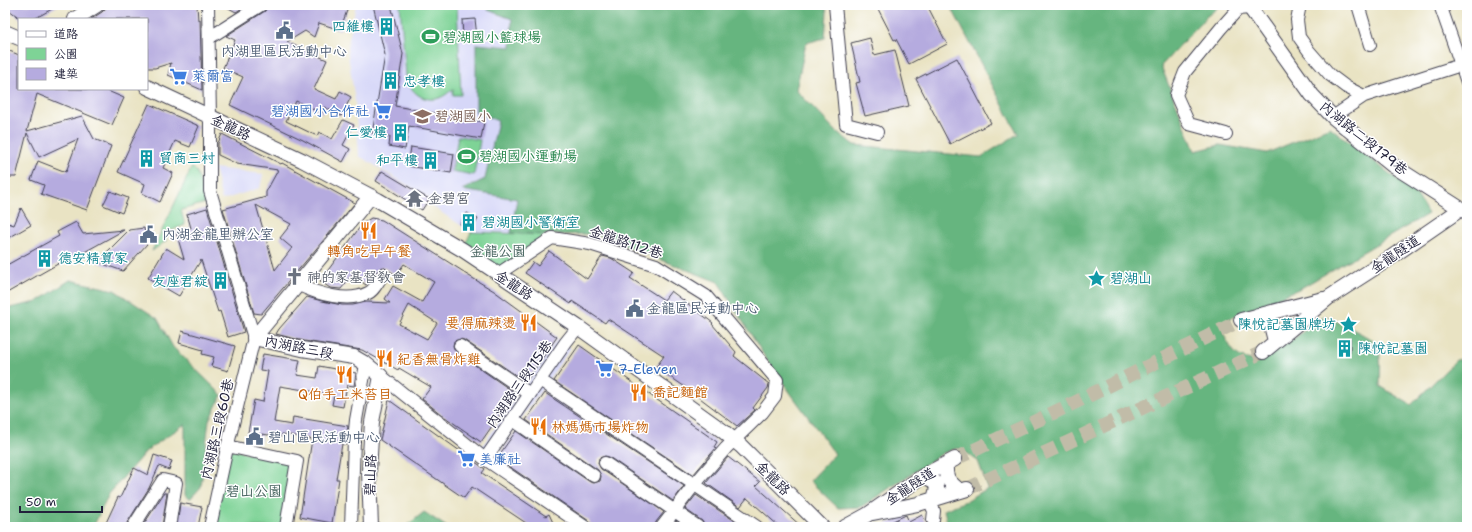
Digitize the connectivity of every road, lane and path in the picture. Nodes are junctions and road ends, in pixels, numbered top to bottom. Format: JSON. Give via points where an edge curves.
{"nodes":[{"id":1,"x":97,"y":5,"type":"edge"},
{"id":2,"x":208,"y":5,"type":"edge"},
{"id":3,"x":261,"y":5,"type":"edge"},
{"id":4,"x":835,"y":5,"type":"edge"},
{"id":5,"x":1300,"y":5,"type":"edge"},
{"id":6,"x":1358,"y":5,"type":"edge"},
{"id":7,"x":1440,"y":5,"type":"edge"},
{"id":8,"x":1249,"y":6,"type":"edge"},
{"id":9,"x":77,"y":18,"type":"edge"},
{"id":10,"x":5,"y":32,"type":"edge"},
{"id":11,"x":18,"y":38,"type":"edge"},
{"id":12,"x":209,"y":38,"type":"junction"},
{"id":13,"x":1370,"y":45,"type":"dead end"},
{"id":14,"x":1464,"y":64,"type":"edge"},
{"id":15,"x":1466,"y":82,"type":"edge"},
{"id":16,"x":148,"y":87,"type":"edge"},
{"id":17,"x":1364,"y":96,"type":"junction"},
{"id":18,"x":210,"y":117,"type":"junction"},
{"id":19,"x":1333,"y":117,"type":"junction"},
{"id":20,"x":877,"y":132,"type":"dead end"},
{"id":21,"x":1226,"y":134,"type":"dead end"},
{"id":22,"x":370,"y":196,"type":"junction"},
{"id":23,"x":1464,"y":210,"type":"edge"},
{"id":24,"x":498,"y":274,"type":"junction"},
{"id":25,"x":382,"y":276,"type":"dead end"},
{"id":26,"x":299,"y":285,"type":"junction"},
{"id":27,"x":1328,"y":298,"type":"junction"},
{"id":28,"x":1258,"y":315,"type":"junction"},
{"id":29,"x":1241,"y":320,"type":"tunnel mouth"},
{"id":30,"x":578,"y":327,"type":"junction"},
{"id":31,"x":254,"y":338,"type":"junction"},
{"id":32,"x":1275,"y":341,"type":"junction"},
{"id":33,"x":460,"y":346,"type":"dead end"},
{"id":34,"x":1263,"y":352,"type":"tunnel mouth"},
{"id":35,"x":366,"y":364,"type":"junction"},
{"id":36,"x":381,"y":376,"type":"junction"},
{"id":37,"x":540,"y":380,"type":"junction"},
{"id":38,"x":530,"y":394,"type":"junction"},
{"id":39,"x":513,"y":420,"type":"junction"},
{"id":40,"x":733,"y":440,"type":"junction"},
{"id":41,"x":227,"y":446,"type":"junction"},
{"id":42,"x":485,"y":459,"type":"junction"},
{"id":43,"x":605,"y":463,"type":"dead end"},
{"id":44,"x":594,"y":476,"type":"dead end"},
{"id":45,"x":923,"y":476,"type":"junction"},
{"id":46,"x":694,"y":485,"type":"junction"},
{"id":47,"x":932,"y":500,"type":"junction"},
{"id":48,"x":674,"y":511,"type":"junction"},
{"id":49,"x":867,"y":515,"type":"junction"},
{"id":50,"x":933,"y":520,"type":"dead end"},
{"id":51,"x":576,"y":524,"type":"edge"},
{"id":52,"x":133,"y":527,"type":"edge"},
{"id":53,"x":169,"y":527,"type":"edge"},
{"id":54,"x":210,"y":527,"type":"edge"},
{"id":55,"x":286,"y":527,"type":"edge"},
{"id":56,"x":351,"y":527,"type":"edge"},
{"id":57,"x":371,"y":527,"type":"edge"},
{"id":58,"x":585,"y":527,"type":"edge"},
{"id":59,"x":662,"y":527,"type":"edge"},
{"id":60,"x":698,"y":527,"type":"edge"},
{"id":61,"x":756,"y":527,"type":"edge"},
{"id":62,"x":822,"y":527,"type":"edge"},
{"id":63,"x":845,"y":527,"type":"edge"}],
"edges":[{"from":1,"to":9,"type":"street"},
{"from":2,"to":12,"type":"street","name":"內湖路三段"},
{"from":3,"to":12,"type":"street"},
{"from":4,"to":20,"type":"street","via":[[846,124]]},
{"from":5,"to":17,"type":"street","via":[[1297,20],[1300,37],[1309,51],[1330,75]]},
{"from":6,"to":13,"type":"street"},
{"from":7,"to":14,"type":"street"},
{"from":8,"to":19,"type":"street","name":"內湖路二段179巷","via":[[1312,95]]},
{"from":8,"to":21,"type":"street","name":"內湖路二段179巷","via":[[1238,9],[1221,28],[1185,72],[1176,95],[1190,124]]},
{"from":10,"to":11,"type":"street"},
{"from":12,"to":18,"type":"street","name":"內湖路三段"},
{"from":14,"to":15,"type":"street"},
{"from":14,"to":17,"type":"street"},
{"from":16,"to":18,"type":"street","name":"金龍路"},
{"from":17,"to":19,"type":"street"},
{"from":18,"to":22,"type":"street","name":"金龍路","via":[[302,160]]},
{"from":18,"to":31,"type":"street","name":"內湖路三段","via":[[210,191]]},
{"from":19,"to":23,"type":"street","name":"內湖路二段179巷","via":[[1392,165]]},
{"from":22,"to":24,"type":"street","name":"金龍路","via":[[463,250]]},
{"from":22,"to":26,"type":"street"},
{"from":23,"to":27,"type":"street","name":"金龍隧道"},
{"from":24,"to":30,"type":"street","name":"金龍路"},
{"from":24,"to":40,"type":"street","name":"金龍路112巷","via":[[552,238],[590,244],[656,265],[706,296],[777,380],[775,396],[762,413]]},
{"from":25,"to":26,"type":"street","via":[[370,293],[356,297],[331,296]]},
{"from":26,"to":31,"type":"street"},
{"from":27,"to":28,"type":"street","name":"金龍隧道"},
{"from":27,"to":32,"type":"street","name":"金龍隧道"},
{"from":28,"to":29,"type":"street","name":"金龍隧道"},
{"from":28,"to":32,"type":"street","via":[[1270,321]]},
{"from":30,"to":37,"type":"street","name":"內湖路三段115巷"},
{"from":30,"to":40,"type":"street","name":"金龍路"},
{"from":31,"to":35,"type":"street","name":"內湖路三段","via":[[354,357]]},
{"from":31,"to":41,"type":"street","name":"內湖路三段60巷"},
{"from":32,"to":34,"type":"street","name":"金龍隧道"},
{"from":33,"to":38,"type":"street"},
{"from":35,"to":36,"type":"street","name":"內湖路三段"},
{"from":35,"to":56,"type":"street","via":[[354,440]]},
{"from":36,"to":42,"type":"street","name":"內湖路三段"},
{"from":36,"to":57,"type":"street","name":"碧山路","via":[[372,422],[369,471]]},
{"from":37,"to":38,"type":"street","name":"內湖路三段115巷"},
{"from":37,"to":46,"type":"street"},
{"from":38,"to":39,"type":"street","name":"內湖路三段115巷"},
{"from":39,"to":42,"type":"street","name":"內湖路三段115巷"},
{"from":39,"to":44,"type":"street"},
{"from":40,"to":46,"type":"street","name":"金龍路112巷"},
{"from":40,"to":62,"type":"street","name":"金龍路"},
{"from":41,"to":54,"type":"street","name":"內湖路三段60巷"},
{"from":41,"to":55,"type":"street","via":[[297,461]]},
{"from":42,"to":51,"type":"street","name":"內湖路三段"},
{"from":43,"to":48,"type":"street"},
{"from":45,"to":47,"type":"street","via":[[934,481],[937,488]]},
{"from":45,"to":47,"type":"street","name":"金龍隧道","via":[[950,462],[946,474],[949,481],[964,490]]},
{"from":45,"to":49,"type":"street","name":"金龍隧道"},
{"from":46,"to":48,"type":"street","name":"金龍路112巷"},
{"from":46,"to":61,"type":"street"},
{"from":47,"to":49,"type":"street","name":"金龍隧道"},
{"from":47,"to":50,"type":"street"},
{"from":48,"to":59,"type":"street","name":"金龍路112巷"},
{"from":48,"to":60,"type":"street"},
{"from":49,"to":63,"type":"street","name":"金龍隧道"},
{"from":51,"to":58,"type":"street","name":"內湖路三段"},
{"from":52,"to":53,"type":"street","via":[[163,480],[176,483]]}]}
